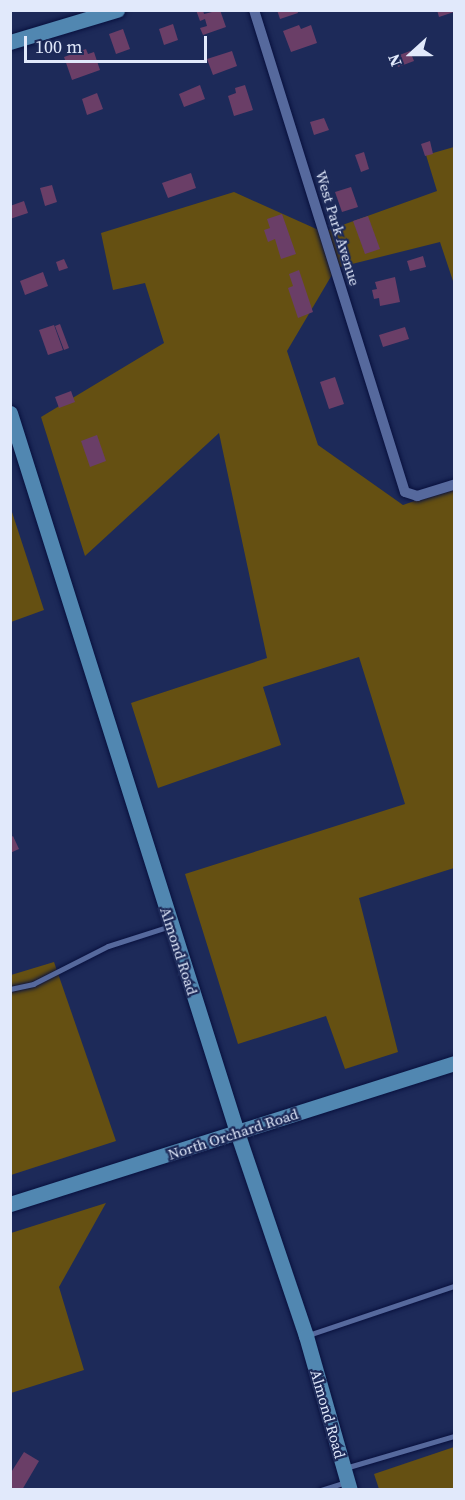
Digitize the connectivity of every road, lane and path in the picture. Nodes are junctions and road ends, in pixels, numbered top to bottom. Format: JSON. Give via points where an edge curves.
{"nodes":[{"id":1,"x":117,"y":10,"type":"edge"},
{"id":2,"x":254,"y":10,"type":"edge"},
{"id":3,"x":10,"y":42,"type":"edge"},
{"id":4,"x":10,"y":413,"type":"edge"},
{"id":5,"x":454,"y":485,"type":"edge"},
{"id":6,"x":171,"y":926,"type":"junction"},
{"id":7,"x":10,"y":989,"type":"edge"},
{"id":8,"x":454,"y":1063,"type":"edge"},
{"id":9,"x":237,"y":1132,"type":"junction"},
{"id":10,"x":10,"y":1204,"type":"edge"},
{"id":11,"x":454,"y":1286,"type":"edge"},
{"id":12,"x":306,"y":1336,"type":"junction"},
{"id":13,"x":454,"y":1436,"type":"edge"},
{"id":14,"x":347,"y":1480,"type":"edge"},
{"id":15,"x":321,"y":1490,"type":"edge"}],
"edges":[{"from":1,"to":3,"type":"main road"},
{"from":2,"to":5,"type":"street","name":"West Park Avenue","via":[[408,494],[417,496]]},
{"from":4,"to":6,"type":"main road","name":"Almond Road"},
{"from":6,"to":7,"type":"lane","via":[[108,946],[33,984]]},
{"from":6,"to":9,"type":"main road","name":"Almond Road"},
{"from":8,"to":9,"type":"main road","name":"North Orchard Road"},
{"from":9,"to":10,"type":"main road","name":"North Orchard Road"},
{"from":9,"to":12,"type":"main road","name":"Almond Road"},
{"from":11,"to":12,"type":"lane"},
{"from":12,"to":14,"type":"main road","name":"Almond Road"},
{"from":13,"to":14,"type":"lane"},
{"from":14,"to":15,"type":"lane"}]}
